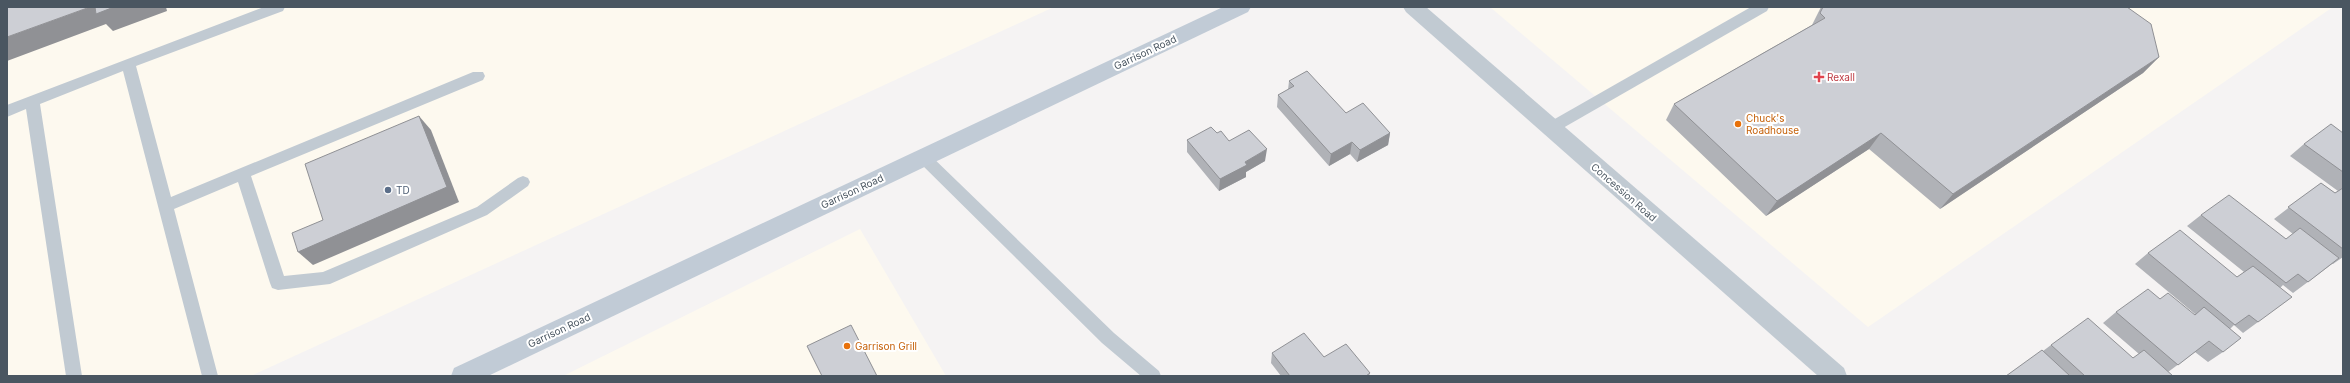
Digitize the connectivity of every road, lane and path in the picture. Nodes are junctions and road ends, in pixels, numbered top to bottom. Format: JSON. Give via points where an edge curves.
{"nodes":[{"id":1,"x":278,"y":7,"type":"edge"},
{"id":2,"x":1241,"y":7,"type":"edge"},
{"id":3,"x":1413,"y":7,"type":"edge"},
{"id":4,"x":1762,"y":7,"type":"edge"},
{"id":5,"x":128,"y":63,"type":"junction"},
{"id":6,"x":478,"y":76,"type":"dead end"},
{"id":7,"x":32,"y":101,"type":"junction"},
{"id":8,"x":7,"y":111,"type":"edge"},
{"id":9,"x":1551,"y":128,"type":"junction"},
{"id":10,"x":923,"y":157,"type":"junction"},
{"id":11,"x":244,"y":173,"type":"junction"},
{"id":12,"x":523,"y":182,"type":"dead end"},
{"id":13,"x":164,"y":206,"type":"junction"},
{"id":14,"x":74,"y":376,"type":"edge"},
{"id":15,"x":210,"y":376,"type":"edge"},
{"id":16,"x":463,"y":376,"type":"edge"},
{"id":17,"x":1152,"y":376,"type":"edge"},
{"id":18,"x":1835,"y":376,"type":"edge"}],
"edges":[{"from":1,"to":5,"type":"lane"},
{"from":2,"to":10,"type":"main road","name":"Garrison Road"},
{"from":3,"to":9,"type":"street","name":"Concession Road"},
{"from":4,"to":9,"type":"lane"},
{"from":5,"to":7,"type":"lane"},
{"from":5,"to":13,"type":"lane"},
{"from":6,"to":11,"type":"lane"},
{"from":7,"to":8,"type":"lane"},
{"from":7,"to":14,"type":"lane"},
{"from":9,"to":18,"type":"street","name":"Concession Road"},
{"from":10,"to":16,"type":"main road","name":"Garrison Road"},
{"from":10,"to":17,"type":"lane","via":[[1108,338]]},
{"from":11,"to":12,"type":"lane","via":[[278,283],[324,279],[482,212]]},
{"from":11,"to":13,"type":"lane"},
{"from":13,"to":15,"type":"lane"}]}
